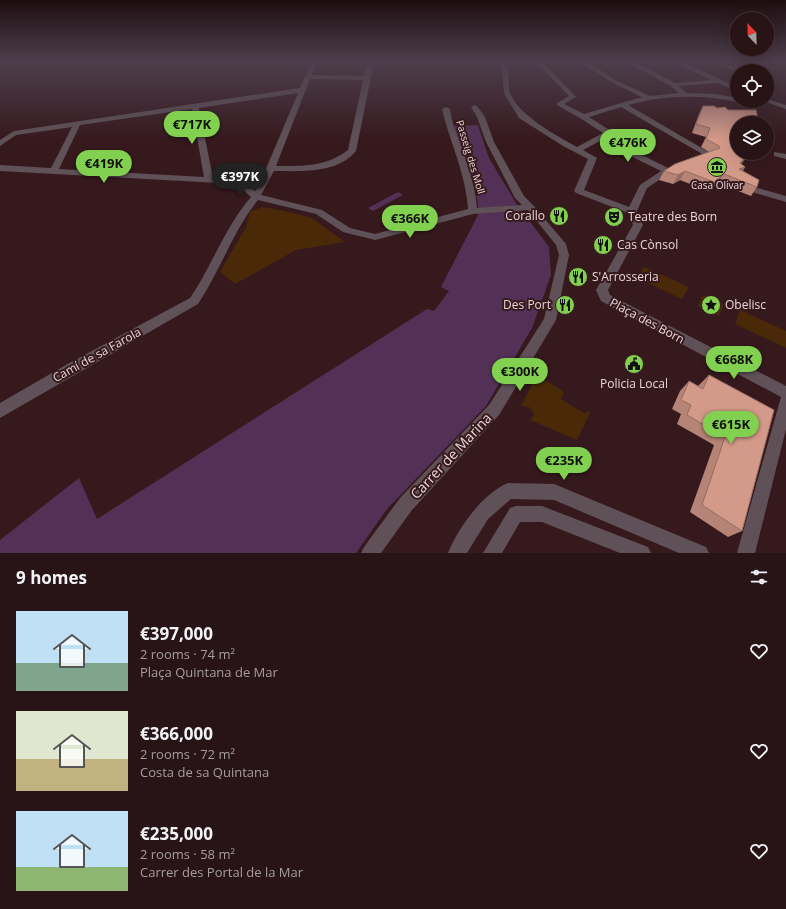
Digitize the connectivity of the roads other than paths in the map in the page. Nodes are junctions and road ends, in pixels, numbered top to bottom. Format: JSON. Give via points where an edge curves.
{"nodes":[{"id":1,"x":365,"y":88,"type":"edge"},
{"id":2,"x":507,"y":88,"type":"edge"},
{"id":3,"x":564,"y":88,"type":"edge"},
{"id":4,"x":627,"y":88,"type":"edge"},
{"id":5,"x":676,"y":88,"type":"edge"},
{"id":6,"x":302,"y":90,"type":"joint"},
{"id":7,"x":686,"y":96,"type":"junction"},
{"id":8,"x":730,"y":97,"type":"edge"},
{"id":9,"x":649,"y":98,"type":"junction"},
{"id":10,"x":774,"y":103,"type":"edge"},
{"id":11,"x":623,"y":105,"type":"junction"},
{"id":12,"x":195,"y":106,"type":"junction"},
{"id":13,"x":474,"y":107,"type":"dead end"},
{"id":14,"x":786,"y":107,"type":"edge"},
{"id":15,"x":446,"y":109,"type":"dead end"},
{"id":16,"x":583,"y":116,"type":"junction"},
{"id":17,"x":77,"y":124,"type":"junction"},
{"id":18,"x":600,"y":137,"type":"junction"},
{"id":19,"x":0,"y":144,"type":"edge"},
{"id":20,"x":577,"y":150,"type":"junction"},
{"id":21,"x":777,"y":154,"type":"dead end"},
{"id":22,"x":786,"y":157,"type":"edge"},
{"id":23,"x":0,"y":168,"type":"edge"},
{"id":24,"x":270,"y":170,"type":"junction"},
{"id":25,"x":54,"y":171,"type":"junction"},
{"id":26,"x":666,"y":171,"type":"junction"},
{"id":27,"x":209,"y":180,"type":"junction"},
{"id":28,"x":239,"y":182,"type":"junction"},
{"id":29,"x":758,"y":191,"type":"edge"},
{"id":30,"x":256,"y":197,"type":"junction"},
{"id":31,"x":786,"y":199,"type":"edge"},
{"id":32,"x":525,"y":207,"type":"junction"},
{"id":33,"x":476,"y":211,"type":"junction"},
{"id":34,"x":632,"y":211,"type":"junction"},
{"id":35,"x":786,"y":392,"type":"edge"},
{"id":36,"x":786,"y":402,"type":"edge"},
{"id":37,"x":0,"y":411,"type":"edge"},
{"id":38,"x":370,"y":553,"type":"edge"},
{"id":39,"x":457,"y":553,"type":"edge"},
{"id":40,"x":492,"y":553,"type":"edge"},
{"id":41,"x":642,"y":553,"type":"edge"},
{"id":42,"x":700,"y":553,"type":"edge"},
{"id":43,"x":746,"y":553,"type":"edge"}],
"edges":[{"from":1,"to":24,"type":"street","via":[[352,151],[344,159],[314,169]]},
{"from":2,"to":20,"type":"street","via":[[507,93],[522,116]]},
{"from":3,"to":16,"type":"street","via":[[573,97],[559,104]]},
{"from":4,"to":9,"type":"street"},
{"from":5,"to":7,"type":"street"},
{"from":6,"to":12,"type":"street"},
{"from":6,"to":24,"type":"street"},
{"from":7,"to":8,"type":"street"},
{"from":7,"to":9,"type":"street"},
{"from":9,"to":11,"type":"street"},
{"from":10,"to":14,"type":"street"},
{"from":11,"to":16,"type":"street"},
{"from":11,"to":26,"type":"street","via":[[709,156]]},
{"from":12,"to":17,"type":"street"},
{"from":12,"to":27,"type":"street"},
{"from":13,"to":32,"type":"street","name":"Carrer de Marina"},
{"from":15,"to":33,"type":"street","name":"Passeig des Moll"},
{"from":16,"to":18,"type":"street","via":[[608,133]]},
{"from":17,"to":19,"type":"street","via":[[14,133]]},
{"from":17,"to":25,"type":"street"},
{"from":18,"to":20,"type":"street"},
{"from":18,"to":26,"type":"street"},
{"from":20,"to":34,"type":"street","via":[[593,158],[579,191]]},
{"from":21,"to":22,"type":"street"},
{"from":23,"to":25,"type":"street"},
{"from":24,"to":28,"type":"street"},
{"from":24,"to":30,"type":"street"},
{"from":25,"to":27,"type":"street"},
{"from":26,"to":34,"type":"street","via":[[643,187]]},
{"from":27,"to":28,"type":"street"},
{"from":28,"to":30,"type":"street"},
{"from":29,"to":31,"type":"street"},
{"from":30,"to":33,"type":"street","via":[[319,212],[347,230],[375,237]]},
{"from":30,"to":37,"type":"street","name":"Camí de sa Farola","via":[[244,211],[194,300]]},
{"from":32,"to":33,"type":"street"},
{"from":32,"to":38,"type":"street","name":"Carrer de Marina","via":[[561,244],[564,255],[550,320],[494,410],[406,504]]},
{"from":34,"to":35,"type":"street","name":"Plaça des Born","via":[[638,225],[602,290],[605,298]]},
{"from":36,"to":43,"type":"street"},
{"from":39,"to":42,"type":"street","via":[[482,513],[508,491],[554,492]]},
{"from":40,"to":41,"type":"street","via":[[516,514],[542,514]]}]}
